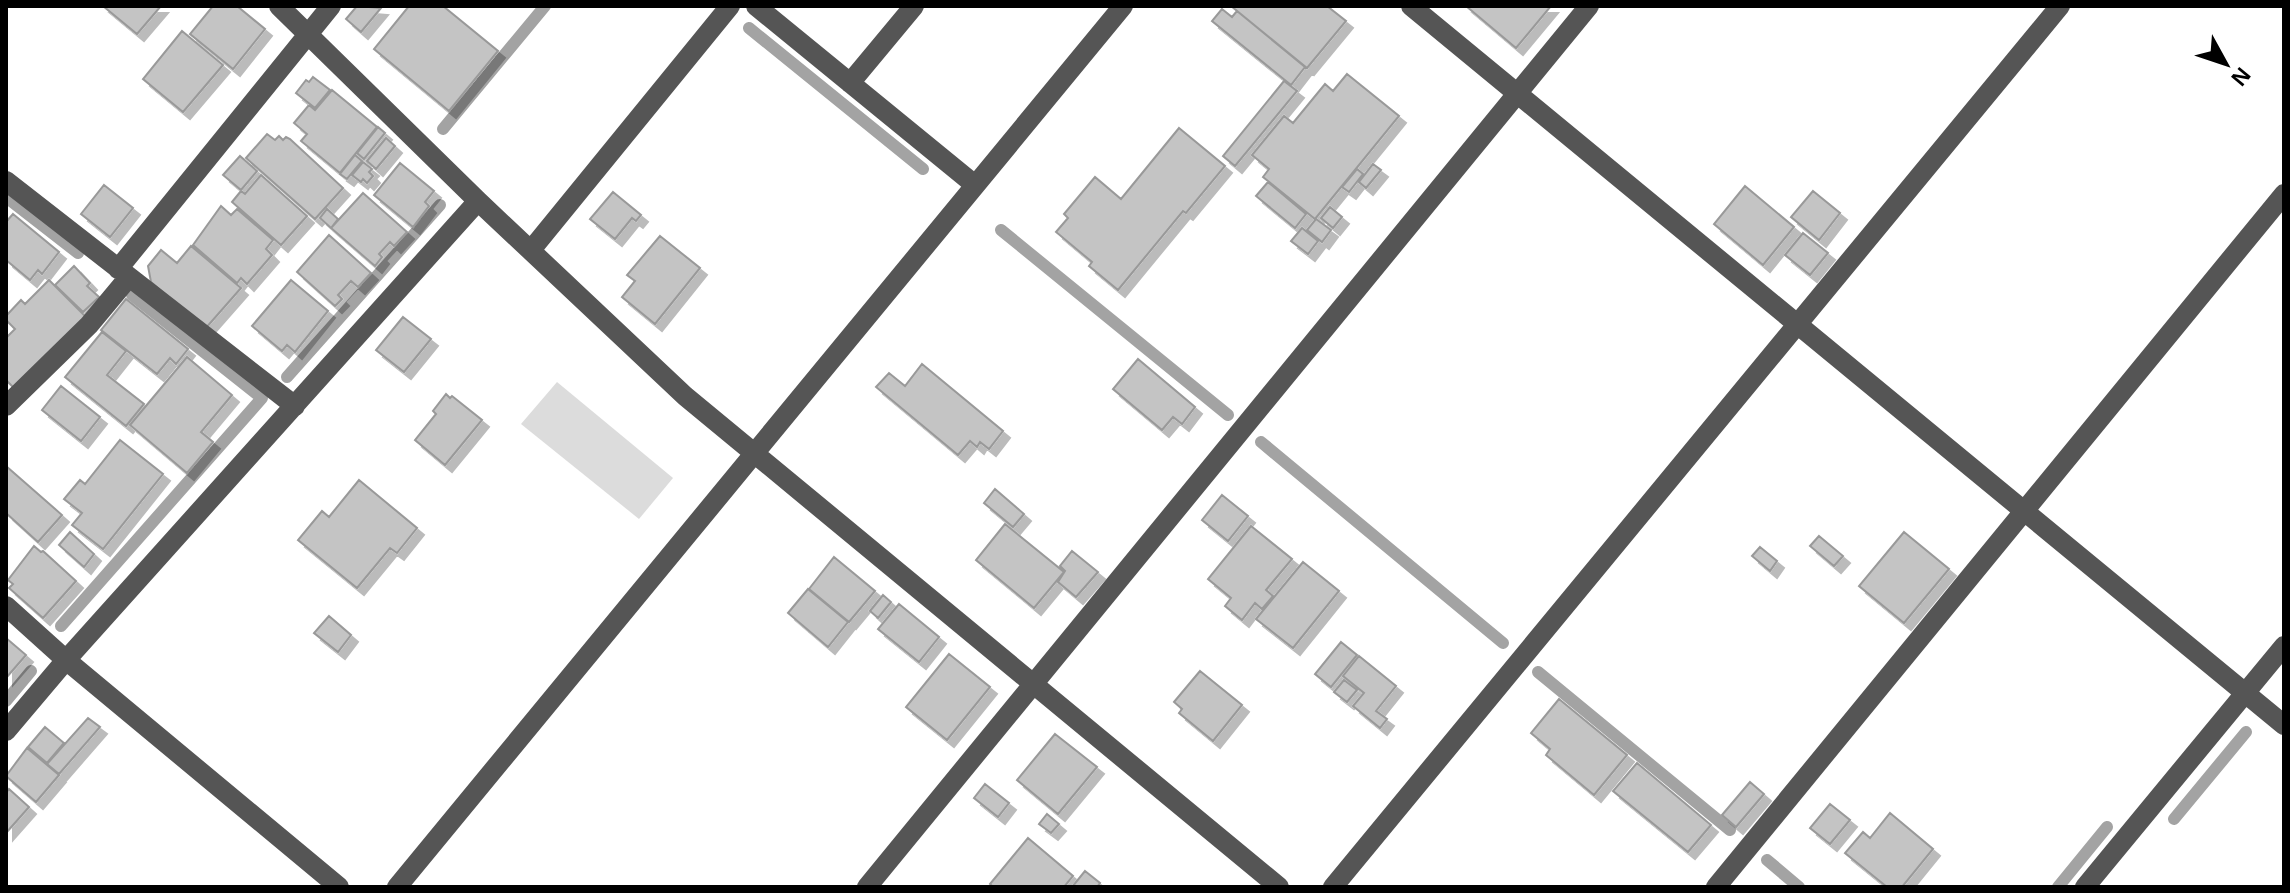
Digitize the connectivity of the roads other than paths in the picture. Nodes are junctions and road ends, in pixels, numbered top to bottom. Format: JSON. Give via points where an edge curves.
{"nodes":[{"id":1,"x":279,"y":6,"type":"edge"},
{"id":2,"x":331,"y":6,"type":"edge"},
{"id":3,"x":730,"y":6,"type":"edge"},
{"id":4,"x":756,"y":6,"type":"edge"},
{"id":5,"x":914,"y":6,"type":"edge"},
{"id":6,"x":1123,"y":6,"type":"edge"},
{"id":7,"x":1411,"y":6,"type":"edge"},
{"id":8,"x":1589,"y":6,"type":"edge"},
{"id":9,"x":2060,"y":6,"type":"edge"},
{"id":10,"x":309,"y":34,"type":"junction"},
{"id":11,"x":850,"y":83,"type":"junction"},
{"id":12,"x":1518,"y":94,"type":"junction"},
{"id":13,"x":6,"y":181,"type":"edge"},
{"id":14,"x":975,"y":185,"type":"junction"},
{"id":15,"x":2284,"y":194,"type":"edge"},
{"id":16,"x":478,"y":201,"type":"junction"},
{"id":17,"x":531,"y":250,"type":"junction"},
{"id":18,"x":124,"y":273,"type":"junction"},
{"id":19,"x":1798,"y":324,"type":"junction"},
{"id":20,"x":6,"y":406,"type":"edge"},
{"id":21,"x":295,"y":406,"type":"junction"},
{"id":22,"x":755,"y":453,"type":"junction"},
{"id":23,"x":2024,"y":511,"type":"junction"},
{"id":24,"x":6,"y":606,"type":"edge"},
{"id":25,"x":2284,"y":646,"type":"edge"},
{"id":26,"x":66,"y":660,"type":"junction"},
{"id":27,"x":1034,"y":684,"type":"junction"},
{"id":28,"x":2245,"y":693,"type":"junction"},
{"id":29,"x":2284,"y":725,"type":"edge"},
{"id":30,"x":6,"y":731,"type":"edge"},
{"id":31,"x":339,"y":887,"type":"edge"},
{"id":32,"x":397,"y":887,"type":"edge"},
{"id":33,"x":867,"y":887,"type":"edge"},
{"id":34,"x":1279,"y":887,"type":"edge"},
{"id":35,"x":1333,"y":887,"type":"edge"},
{"id":36,"x":1716,"y":887,"type":"edge"},
{"id":37,"x":2085,"y":887,"type":"edge"}],
"edges":[{"from":1,"to":10,"type":"street"},
{"from":2,"to":10,"type":"street"},
{"from":3,"to":17,"type":"street"},
{"from":4,"to":11,"type":"street"},
{"from":5,"to":11,"type":"street"},
{"from":6,"to":14,"type":"street"},
{"from":7,"to":12,"type":"street"},
{"from":8,"to":12,"type":"street"},
{"from":9,"to":19,"type":"street"},
{"from":10,"to":16,"type":"street"},
{"from":10,"to":18,"type":"street"},
{"from":11,"to":14,"type":"street"},
{"from":12,"to":19,"type":"street"},
{"from":12,"to":27,"type":"street"},
{"from":13,"to":18,"type":"street"},
{"from":14,"to":22,"type":"street"},
{"from":15,"to":23,"type":"street"},
{"from":16,"to":17,"type":"street"},
{"from":16,"to":21,"type":"street"},
{"from":17,"to":22,"type":"street","via":[[685,396]]},
{"from":18,"to":20,"type":"street","via":[[89,325]]},
{"from":18,"to":21,"type":"street"},
{"from":19,"to":23,"type":"street"},
{"from":19,"to":35,"type":"street"},
{"from":21,"to":26,"type":"street"},
{"from":22,"to":27,"type":"street"},
{"from":22,"to":32,"type":"street"},
{"from":23,"to":28,"type":"street"},
{"from":23,"to":36,"type":"street"},
{"from":24,"to":26,"type":"street"},
{"from":25,"to":28,"type":"street"},
{"from":26,"to":30,"type":"street"},
{"from":26,"to":31,"type":"street"},
{"from":27,"to":33,"type":"street"},
{"from":27,"to":34,"type":"street"},
{"from":28,"to":29,"type":"street"},
{"from":28,"to":37,"type":"street"}]}
